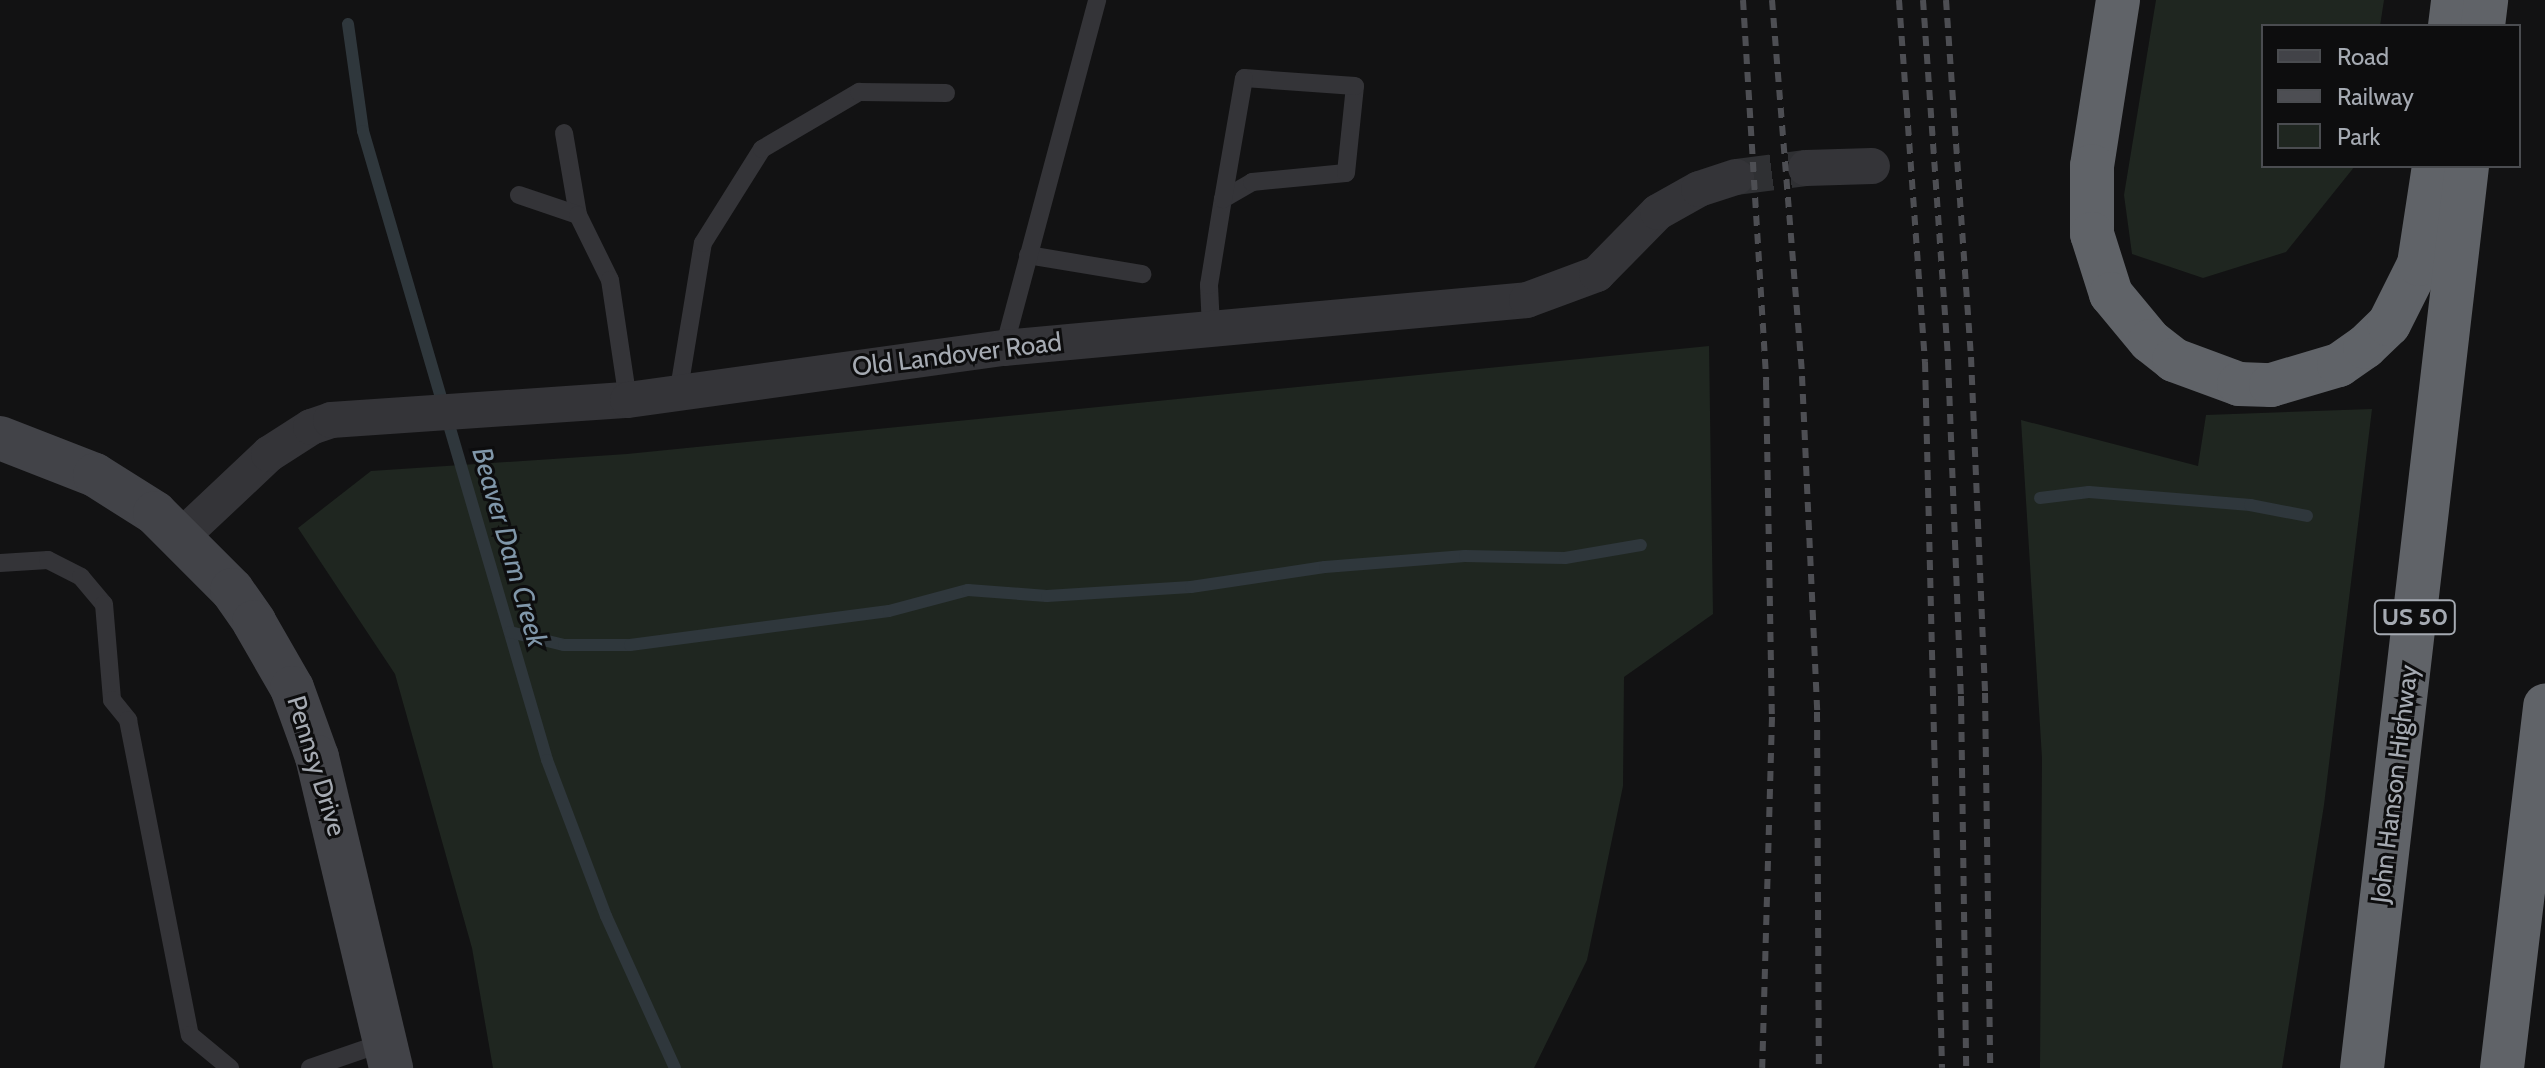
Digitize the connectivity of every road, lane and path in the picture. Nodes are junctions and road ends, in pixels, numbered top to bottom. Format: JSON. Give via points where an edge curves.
{"nodes":[{"id":1,"x":1097,"y":0,"type":"edge"},
{"id":2,"x":2118,"y":0,"type":"edge"},
{"id":3,"x":2453,"y":0,"type":"edge"},
{"id":4,"x":2486,"y":0,"type":"edge"},
{"id":5,"x":2450,"y":24,"type":"edge"},
{"id":6,"x":2483,"y":24,"type":"edge"},
{"id":7,"x":946,"y":93,"type":"dead end"},
{"id":8,"x":564,"y":133,"type":"dead end"},
{"id":9,"x":1872,"y":166,"type":"dead end"},
{"id":10,"x":1806,"y":168,"type":"tunnel mouth"},
{"id":11,"x":2434,"y":168,"type":"edge"},
{"id":12,"x":2467,"y":168,"type":"edge"},
{"id":13,"x":1736,"y":177,"type":"tunnel mouth"},
{"id":14,"x":519,"y":195,"type":"dead end"},
{"id":15,"x":1223,"y":199,"type":"junction"},
{"id":16,"x":578,"y":215,"type":"junction"},
{"id":17,"x":1028,"y":255,"type":"junction"},
{"id":18,"x":1142,"y":274,"type":"dead end"},
{"id":19,"x":1211,"y":328,"type":"junction"},
{"id":20,"x":1004,"y":348,"type":"junction"},
{"id":21,"x":678,"y":395,"type":"junction"},
{"id":22,"x":628,"y":400,"type":"junction"},
{"id":23,"x":11,"y":441,"type":"edge"},
{"id":24,"x":182,"y":536,"type":"junction"},
{"id":25,"x":0,"y":563,"type":"edge"},
{"id":26,"x":2545,"y":706,"type":"edge"},
{"id":27,"x":2542,"y":752,"type":"edge"},
{"id":28,"x":388,"y":1055,"type":"edge"},
{"id":29,"x":230,"y":1068,"type":"edge"},
{"id":30,"x":310,"y":1068,"type":"edge"},
{"id":31,"x":2362,"y":1068,"type":"edge"},
{"id":32,"x":2502,"y":1068,"type":"edge"}],
"edges":[{"from":1,"to":17,"type":"lane"},
{"from":2,"to":11,"type":"highway","via":[[2092,166],[2092,234],[2111,294],[2150,341],[2174,360],[2239,384],[2271,385],[2339,365],[2365,347],[2389,324],[2419,264]]},
{"from":3,"to":5,"type":"highway"},
{"from":4,"to":6,"type":"highway"},
{"from":7,"to":21,"type":"lane","via":[[859,92],[762,149],[703,243]]},
{"from":8,"to":16,"type":"lane"},
{"from":9,"to":10,"type":"street"},
{"from":12,"to":31,"type":"highway","name":"John Hanson Highway","number":"US 50"},
{"from":13,"to":19,"type":"street","name":"Old Landover Road","via":[[1678,200],[1597,274],[1554,293],[1498,305]]},
{"from":14,"to":16,"type":"lane"},
{"from":15,"to":15,"type":"lane","via":[[1252,182],[1346,173],[1355,86],[1244,78]]},
{"from":15,"to":19,"type":"lane","via":[[1209,285]]},
{"from":16,"to":22,"type":"lane","via":[[610,280]]},
{"from":17,"to":18,"type":"lane"},
{"from":17,"to":20,"type":"lane"},
{"from":19,"to":20,"type":"street","name":"Old Landover Road"},
{"from":20,"to":21,"type":"street","name":"Old Landover Road"},
{"from":21,"to":22,"type":"street","name":"Old Landover Road"},
{"from":22,"to":24,"type":"street","name":"Old Landover Road","via":[[331,420],[288,439]]},
{"from":23,"to":24,"type":"main road","name":"Pennsy Drive","via":[[114,486]]},
{"from":24,"to":28,"type":"main road","name":"Pennsy Drive","via":[[254,622],[306,721]]},
{"from":25,"to":29,"type":"lane","via":[[48,560],[81,577],[104,604],[112,700],[128,720],[190,1035]]},
{"from":26,"to":27,"type":"highway"},
{"from":27,"to":32,"type":"highway"},
{"from":28,"to":30,"type":"lane"}]}
